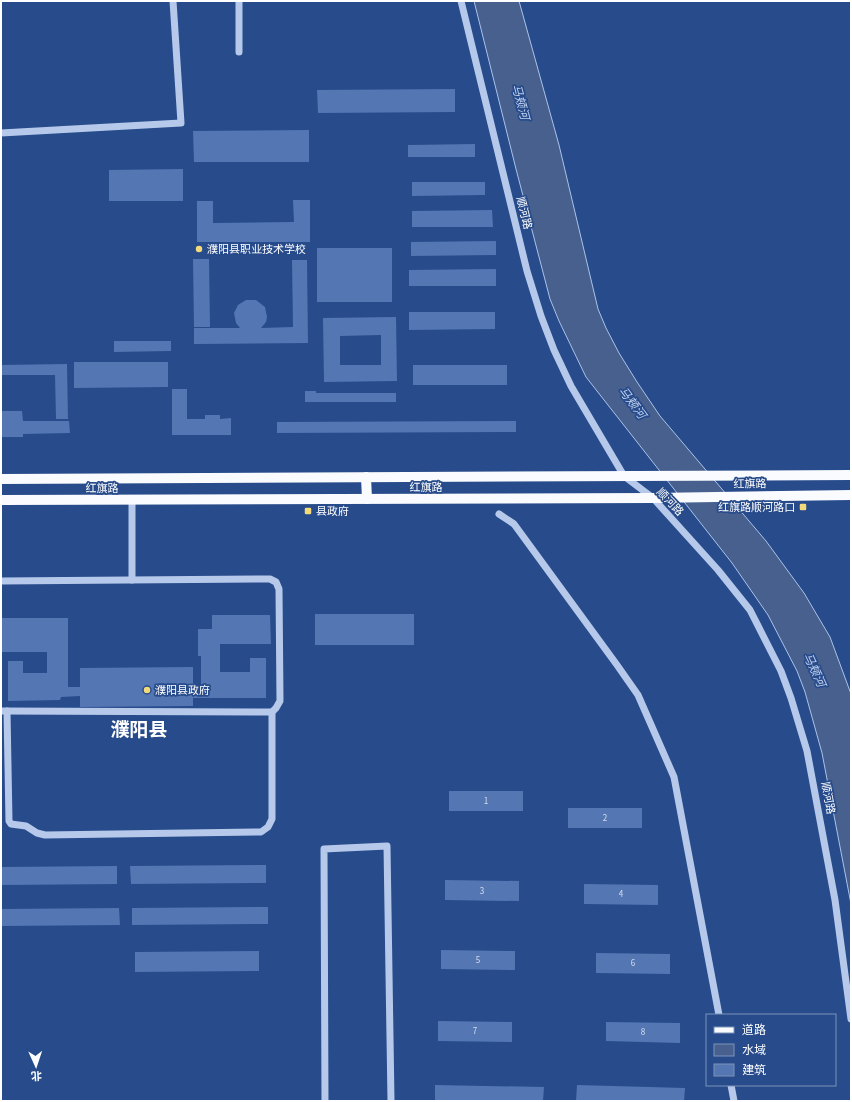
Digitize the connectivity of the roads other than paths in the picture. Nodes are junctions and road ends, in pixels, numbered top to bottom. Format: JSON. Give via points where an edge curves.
{"nodes":[{"id":1,"x":173,"y":1,"type":"edge"},
{"id":2,"x":239,"y":1,"type":"edge"},
{"id":3,"x":460,"y":1,"type":"edge"},
{"id":4,"x":239,"y":52,"type":"dead end"},
{"id":5,"x":1,"y":133,"type":"edge"},
{"id":6,"x":851,"y":475,"type":"edge"},
{"id":7,"x":624,"y":476,"type":"junction"},
{"id":8,"x":366,"y":477,"type":"junction"},
{"id":9,"x":1,"y":479,"type":"edge"},
{"id":10,"x":851,"y":495,"type":"edge"},
{"id":11,"x":653,"y":498,"type":"junction"},
{"id":12,"x":367,"y":499,"type":"junction"},
{"id":13,"x":1,"y":500,"type":"edge"},
{"id":14,"x":132,"y":500,"type":"junction"},
{"id":15,"x":499,"y":514,"type":"dead end"},
{"id":16,"x":132,"y":580,"type":"junction"},
{"id":17,"x":1,"y":581,"type":"edge"},
{"id":18,"x":4,"y":711,"type":"edge"},
{"id":19,"x":272,"y":712,"type":"junction"},
{"id":20,"x":719,"y":1014,"type":"edge"},
{"id":21,"x":851,"y":1019,"type":"edge"},
{"id":22,"x":731,"y":1086,"type":"edge"},
{"id":23,"x":326,"y":1101,"type":"edge"},
{"id":24,"x":391,"y":1101,"type":"edge"},
{"id":25,"x":734,"y":1101,"type":"edge"}],
"edges":[{"from":1,"to":5,"type":"street","via":[[181,123]]},
{"from":2,"to":4,"type":"street"},
{"from":3,"to":7,"type":"street","name":"顺河路","via":[[527,271],[541,316],[571,386]]},
{"from":6,"to":7,"type":"main road","name":"红旗路"},
{"from":7,"to":8,"type":"main road","name":"红旗路"},
{"from":7,"to":11,"type":"street","name":"顺河路"},
{"from":8,"to":9,"type":"main road","name":"红旗路"},
{"from":8,"to":12,"type":"main road"},
{"from":10,"to":11,"type":"main road","name":"红旗路"},
{"from":11,"to":12,"type":"main road","name":"红旗路"},
{"from":11,"to":21,"type":"street","name":"顺河路","via":[[750,610],[781,671],[807,750],[835,900]]},
{"from":12,"to":14,"type":"main road","name":"红旗路"},
{"from":13,"to":14,"type":"main road","name":"红旗路"},
{"from":14,"to":16,"type":"street"},
{"from":15,"to":20,"type":"street","via":[[514,524],[638,695],[674,778]]},
{"from":16,"to":17,"type":"street"},
{"from":16,"to":19,"type":"street","via":[[270,579],[276,582],[279,589],[280,701]]},
{"from":18,"to":19,"type":"street"},
{"from":18,"to":19,"type":"street","via":[[9,821],[11,824],[26,826],[45,835],[261,832],[268,827],[272,819]]},
{"from":22,"to":25,"type":"street"},
{"from":23,"to":24,"type":"street","via":[[324,849],[387,846]]}]}
